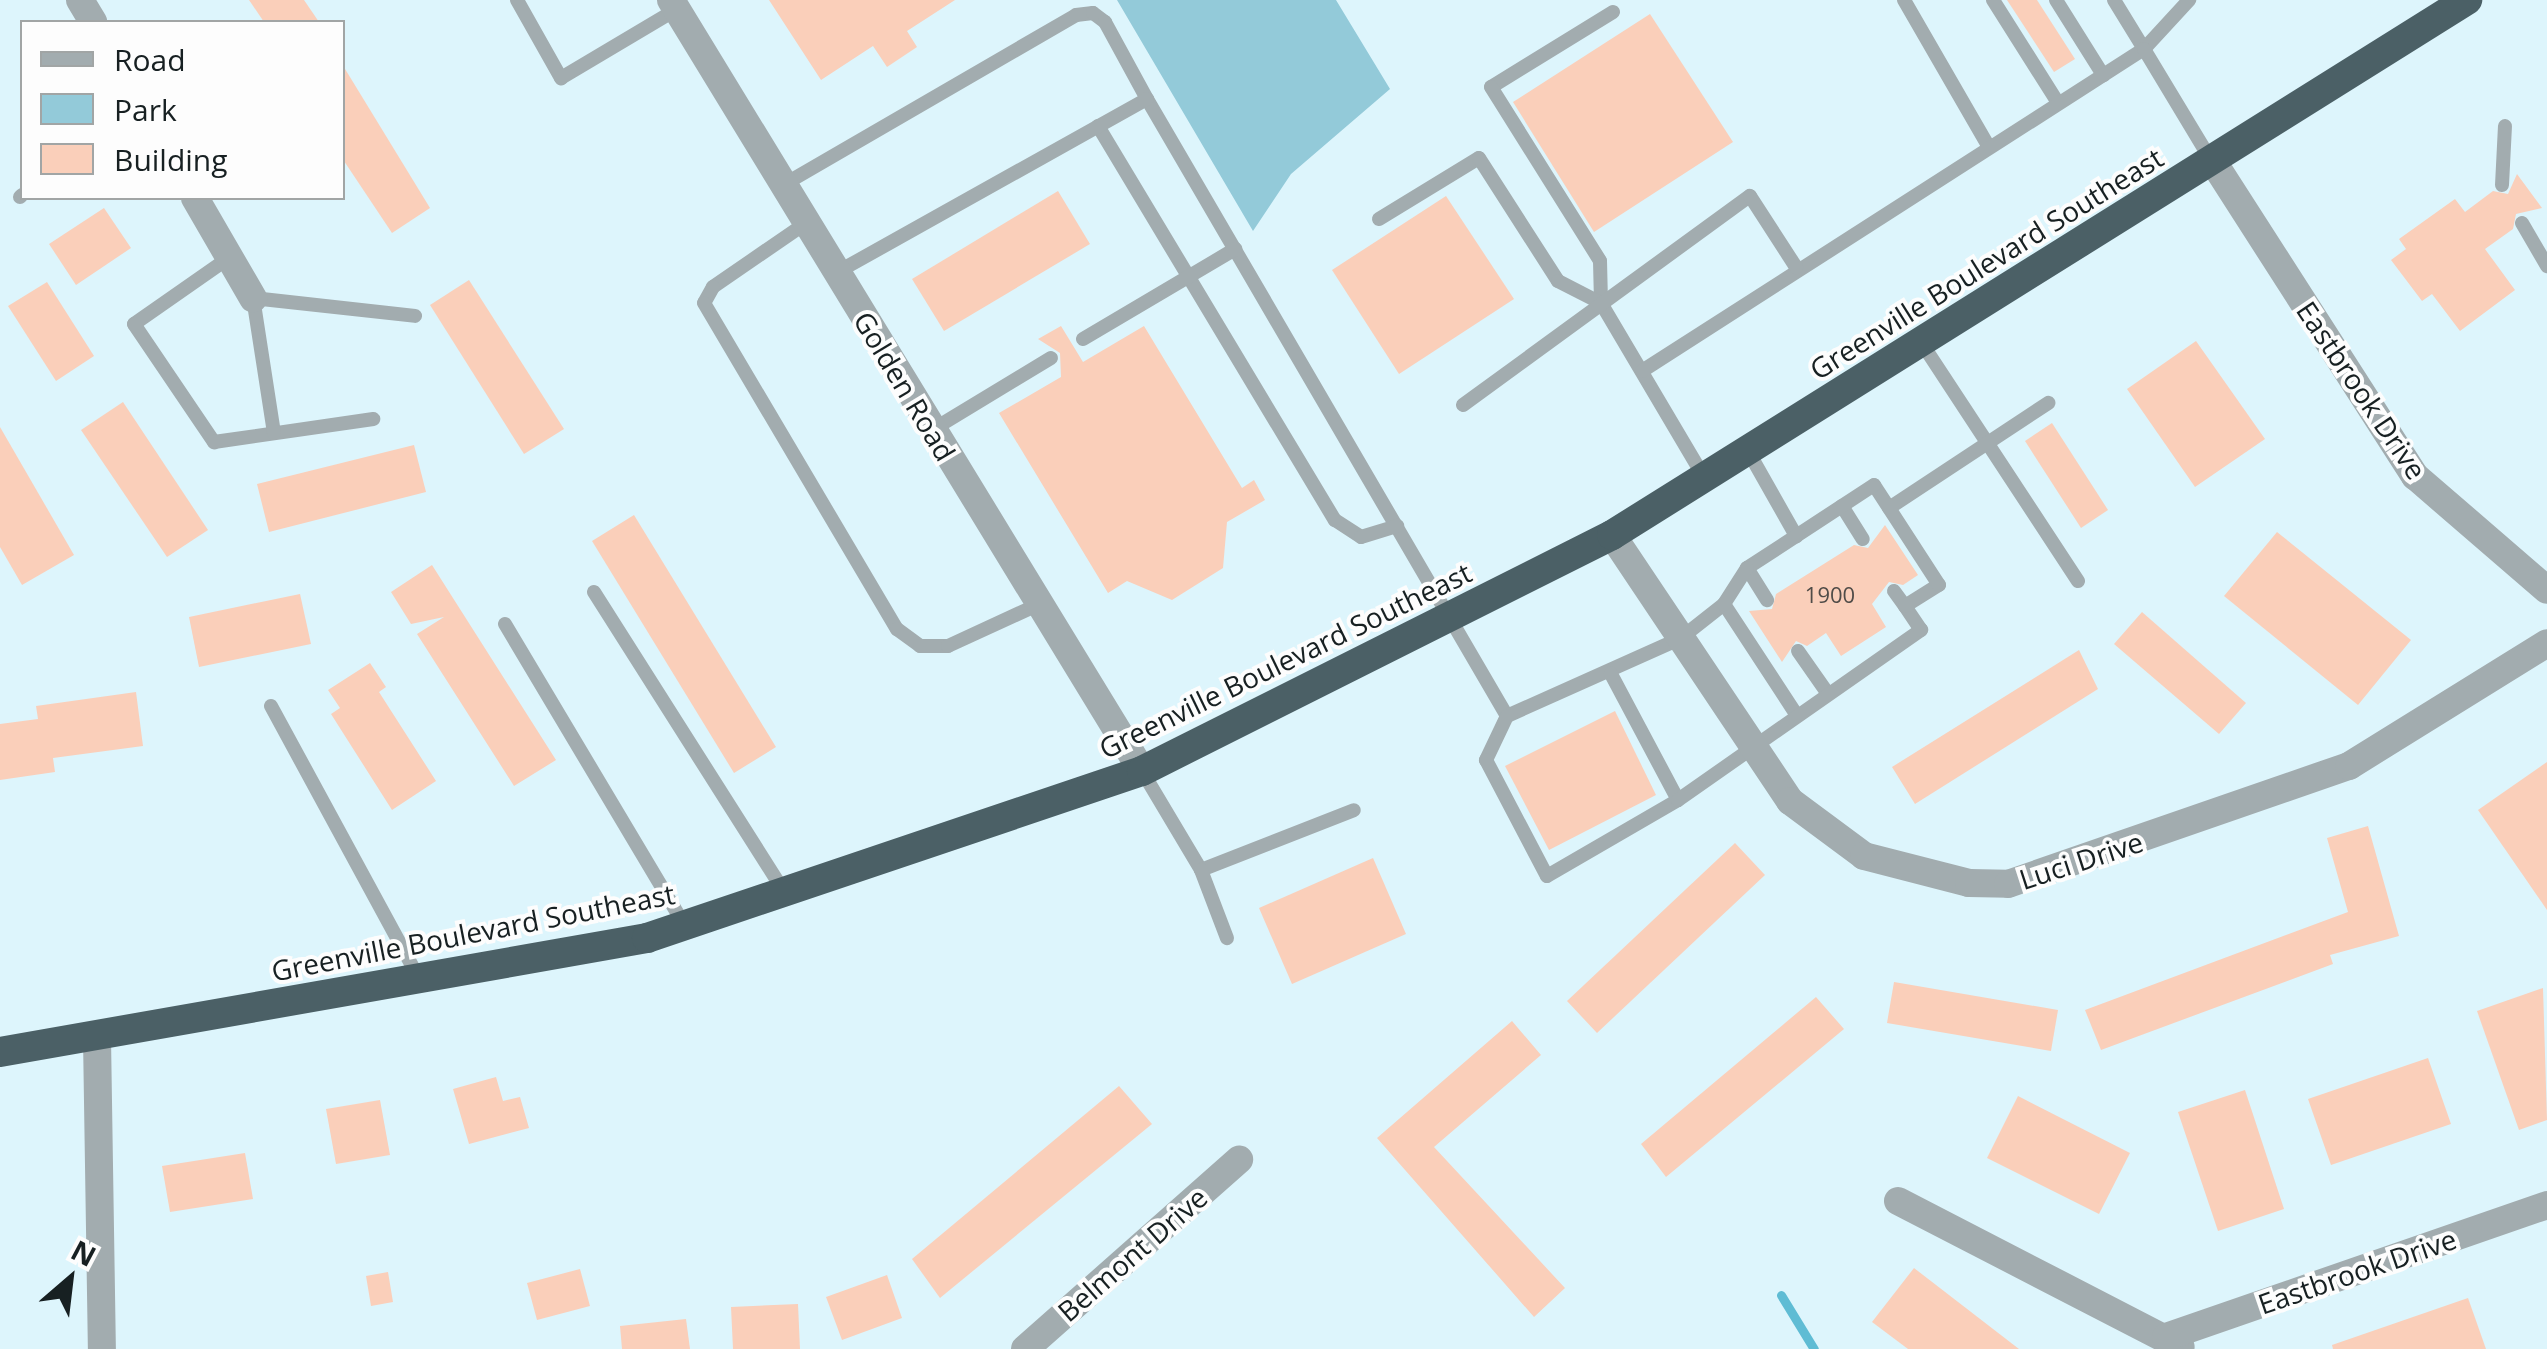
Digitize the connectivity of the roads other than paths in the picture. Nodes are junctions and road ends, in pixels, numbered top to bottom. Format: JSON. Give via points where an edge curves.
{"nodes":[{"id":1,"x":517,"y":0,"type":"edge"},
{"id":2,"x":1904,"y":0,"type":"edge"},
{"id":3,"x":1992,"y":0,"type":"edge"},
{"id":4,"x":2056,"y":0,"type":"edge"},
{"id":5,"x":2114,"y":0,"type":"edge"},
{"id":6,"x":2189,"y":0,"type":"edge"},
{"id":7,"x":2468,"y":0,"type":"edge"},
{"id":8,"x":674,"y":4,"type":"edge"},
{"id":9,"x":1613,"y":12,"type":"dead end"},
{"id":10,"x":2144,"y":49,"type":"junction"},
{"id":11,"x":2103,"y":76,"type":"junction"},
{"id":12,"x":1147,"y":99,"type":"junction"},
{"id":13,"x":2058,"y":103,"type":"junction"},
{"id":14,"x":1098,"y":126,"type":"junction"},
{"id":15,"x":2505,"y":126,"type":"dead end"},
{"id":16,"x":1988,"y":147,"type":"junction"},
{"id":17,"x":2212,"y":160,"type":"junction"},
{"id":18,"x":783,"y":185,"type":"junction"},
{"id":19,"x":2502,"y":185,"type":"dead end"},
{"id":20,"x":197,"y":200,"type":"edge"},
{"id":21,"x":1379,"y":219,"type":"dead end"},
{"id":22,"x":806,"y":222,"type":"junction"},
{"id":23,"x":2522,"y":222,"type":"dead end"},
{"id":24,"x":1235,"y":250,"type":"junction"},
{"id":25,"x":230,"y":257,"type":"junction"},
{"id":26,"x":2547,"y":266,"type":"edge"},
{"id":27,"x":1796,"y":267,"type":"junction"},
{"id":28,"x":836,"y":272,"type":"junction"},
{"id":29,"x":1189,"y":278,"type":"junction"},
{"id":30,"x":254,"y":298,"type":"junction"},
{"id":31,"x":1600,"y":303,"type":"junction"},
{"id":32,"x":414,"y":316,"type":"dead end"},
{"id":33,"x":1083,"y":340,"type":"dead end"},
{"id":34,"x":1922,"y":342,"type":"junction"},
{"id":35,"x":1051,"y":358,"type":"dead end"},
{"id":36,"x":1642,"y":371,"type":"junction"},
{"id":37,"x":2048,"y":403,"type":"dead end"},
{"id":38,"x":1463,"y":405,"type":"dead end"},
{"id":39,"x":373,"y":419,"type":"dead end"},
{"id":40,"x":932,"y":430,"type":"junction"},
{"id":41,"x":274,"y":434,"type":"junction"},
{"id":42,"x":1986,"y":444,"type":"junction"},
{"id":43,"x":1748,"y":452,"type":"junction"},
{"id":44,"x":1704,"y":477,"type":"junction"},
{"id":45,"x":1842,"y":506,"type":"junction"},
{"id":46,"x":1889,"y":508,"type":"junction"},
{"id":47,"x":1397,"y":526,"type":"junction"},
{"id":48,"x":1612,"y":535,"type":"junction"},
{"id":49,"x":1796,"y":536,"type":"junction"},
{"id":50,"x":1862,"y":539,"type":"dead end"},
{"id":51,"x":1747,"y":568,"type":"junction"},
{"id":52,"x":2078,"y":582,"type":"dead end"},
{"id":53,"x":2547,"y":590,"type":"edge"},
{"id":54,"x":1894,"y":591,"type":"dead end"},
{"id":55,"x":594,"y":592,"type":"dead end"},
{"id":56,"x":1767,"y":600,"type":"dead end"},
{"id":57,"x":1724,"y":604,"type":"junction"},
{"id":58,"x":1038,"y":605,"type":"junction"},
{"id":59,"x":1906,"y":606,"type":"junction"},
{"id":60,"x":1452,"y":614,"type":"junction"},
{"id":61,"x":506,"y":624,"type":"dead end"},
{"id":62,"x":1681,"y":638,"type":"junction"},
{"id":63,"x":2547,"y":643,"type":"edge"},
{"id":64,"x":1798,"y":651,"type":"dead end"},
{"id":65,"x":1611,"y":674,"type":"junction"},
{"id":66,"x":1826,"y":692,"type":"junction"},
{"id":67,"x":271,"y":706,"type":"dead end"},
{"id":68,"x":1794,"y":712,"type":"junction"},
{"id":69,"x":1507,"y":716,"type":"junction"},
{"id":70,"x":1753,"y":746,"type":"junction"},
{"id":71,"x":1142,"y":771,"type":"junction"},
{"id":72,"x":1678,"y":800,"type":"junction"},
{"id":73,"x":1354,"y":810,"type":"dead end"},
{"id":74,"x":1201,"y":870,"type":"junction"},
{"id":75,"x":786,"y":894,"type":"junction"},
{"id":76,"x":684,"y":926,"type":"junction"},
{"id":77,"x":1227,"y":938,"type":"dead end"},
{"id":78,"x":418,"y":977,"type":"junction"},
{"id":79,"x":97,"y":1038,"type":"junction"},
{"id":80,"x":0,"y":1052,"type":"edge"},
{"id":81,"x":1240,"y":1160,"type":"dead end"},
{"id":82,"x":1898,"y":1201,"type":"dead end"},
{"id":83,"x":2547,"y":1204,"type":"edge"},
{"id":84,"x":2175,"y":1343,"type":"edge"},
{"id":85,"x":102,"y":1349,"type":"edge"},
{"id":86,"x":1025,"y":1349,"type":"edge"}],
"edges":[{"from":1,"to":8,"type":"lane","via":[[561,78]]},
{"from":2,"to":16,"type":"lane"},
{"from":3,"to":13,"type":"lane"},
{"from":4,"to":11,"type":"lane"},
{"from":5,"to":10,"type":"lane"},
{"from":6,"to":10,"type":"lane"},
{"from":7,"to":17,"type":"highway","name":"Greenville Boulevard Southeast"},
{"from":8,"to":18,"type":"street","name":"Golden Road"},
{"from":9,"to":31,"type":"lane","via":[[1491,87],[1600,261]]},
{"from":10,"to":11,"type":"lane"},
{"from":10,"to":17,"type":"lane"},
{"from":11,"to":13,"type":"lane"},
{"from":12,"to":14,"type":"lane"},
{"from":12,"to":18,"type":"lane","via":[[1105,22],[1093,13],[1076,15]]},
{"from":12,"to":24,"type":"lane"},
{"from":13,"to":16,"type":"lane"},
{"from":14,"to":28,"type":"lane"},
{"from":14,"to":29,"type":"lane"},
{"from":15,"to":19,"type":"lane"},
{"from":16,"to":27,"type":"lane"},
{"from":17,"to":34,"type":"highway","name":"Greenville Boulevard Southeast"},
{"from":17,"to":53,"type":"street","name":"Eastbrook Drive","via":[[2415,476]]},
{"from":18,"to":22,"type":"street","name":"Golden Road"},
{"from":20,"to":25,"type":"street"},
{"from":21,"to":31,"type":"lane","via":[[1479,158],[1558,280]]},
{"from":22,"to":28,"type":"street","name":"Golden Road"},
{"from":22,"to":58,"type":"lane","via":[[713,287],[704,303],[896,630],[920,646],[948,646]]},
{"from":23,"to":26,"type":"lane"},
{"from":24,"to":29,"type":"lane"},
{"from":24,"to":47,"type":"lane"},
{"from":25,"to":30,"type":"street"},
{"from":25,"to":41,"type":"lane","via":[[134,324],[214,442]]},
{"from":27,"to":31,"type":"lane","via":[[1750,196]]},
{"from":27,"to":36,"type":"lane"},
{"from":28,"to":40,"type":"street","name":"Golden Road"},
{"from":29,"to":33,"type":"lane"},
{"from":29,"to":47,"type":"lane","via":[[1335,520],[1360,537]]},
{"from":30,"to":32,"type":"lane"},
{"from":30,"to":41,"type":"lane"},
{"from":31,"to":36,"type":"lane"},
{"from":31,"to":38,"type":"lane"},
{"from":34,"to":42,"type":"lane"},
{"from":34,"to":43,"type":"highway","name":"Greenville Boulevard Southeast"},
{"from":35,"to":40,"type":"lane"},
{"from":36,"to":44,"type":"lane"},
{"from":37,"to":42,"type":"lane"},
{"from":39,"to":41,"type":"lane"},
{"from":40,"to":58,"type":"street","name":"Golden Road"},
{"from":42,"to":46,"type":"lane"},
{"from":42,"to":52,"type":"lane"},
{"from":43,"to":44,"type":"highway","name":"Greenville Boulevard Southeast"},
{"from":43,"to":49,"type":"lane"},
{"from":44,"to":48,"type":"highway","name":"Greenville Boulevard Southeast"},
{"from":45,"to":46,"type":"lane","via":[[1874,485]]},
{"from":45,"to":49,"type":"lane"},
{"from":45,"to":50,"type":"lane"},
{"from":46,"to":59,"type":"lane","via":[[1938,584]]},
{"from":47,"to":60,"type":"lane"},
{"from":48,"to":60,"type":"highway","name":"Greenville Boulevard Southeast"},
{"from":48,"to":62,"type":"street","name":"Luci Drive"},
{"from":49,"to":51,"type":"lane"},
{"from":51,"to":56,"type":"lane"},
{"from":51,"to":57,"type":"lane"},
{"from":54,"to":59,"type":"lane"},
{"from":55,"to":75,"type":"lane"},
{"from":57,"to":62,"type":"lane"},
{"from":57,"to":68,"type":"lane"},
{"from":58,"to":71,"type":"street","name":"Golden Road"},
{"from":59,"to":66,"type":"lane","via":[[1921,630]]},
{"from":60,"to":69,"type":"lane"},
{"from":60,"to":71,"type":"highway","name":"Greenville Boulevard Southeast"},
{"from":61,"to":76,"type":"lane"},
{"from":62,"to":65,"type":"lane"},
{"from":62,"to":70,"type":"street","name":"Luci Drive"},
{"from":63,"to":70,"type":"street","name":"Luci Drive","via":[[2350,766],[2008,884],[1912,874],[1864,856],[1790,801]]},
{"from":64,"to":66,"type":"lane"},
{"from":65,"to":69,"type":"lane"},
{"from":65,"to":72,"type":"lane"},
{"from":66,"to":68,"type":"lane"},
{"from":67,"to":78,"type":"lane"},
{"from":68,"to":70,"type":"lane"},
{"from":69,"to":72,"type":"lane","via":[[1486,760],[1547,876]]},
{"from":70,"to":72,"type":"lane"},
{"from":71,"to":74,"type":"lane"},
{"from":71,"to":75,"type":"highway","name":"Greenville Boulevard Southeast"},
{"from":73,"to":74,"type":"lane"},
{"from":74,"to":77,"type":"lane"},
{"from":75,"to":76,"type":"highway","name":"Greenville Boulevard Southeast"},
{"from":76,"to":78,"type":"highway","name":"Greenville Boulevard Southeast"},
{"from":78,"to":79,"type":"highway","name":"Greenville Boulevard Southeast"},
{"from":79,"to":80,"type":"highway","name":"Greenville Boulevard Southeast"},
{"from":79,"to":85,"type":"street"},
{"from":81,"to":86,"type":"street","name":"Belmont Drive"},
{"from":82,"to":84,"type":"street","name":"Eastbrook Drive"},
{"from":83,"to":84,"type":"street","name":"Eastbrook Drive"}]}
